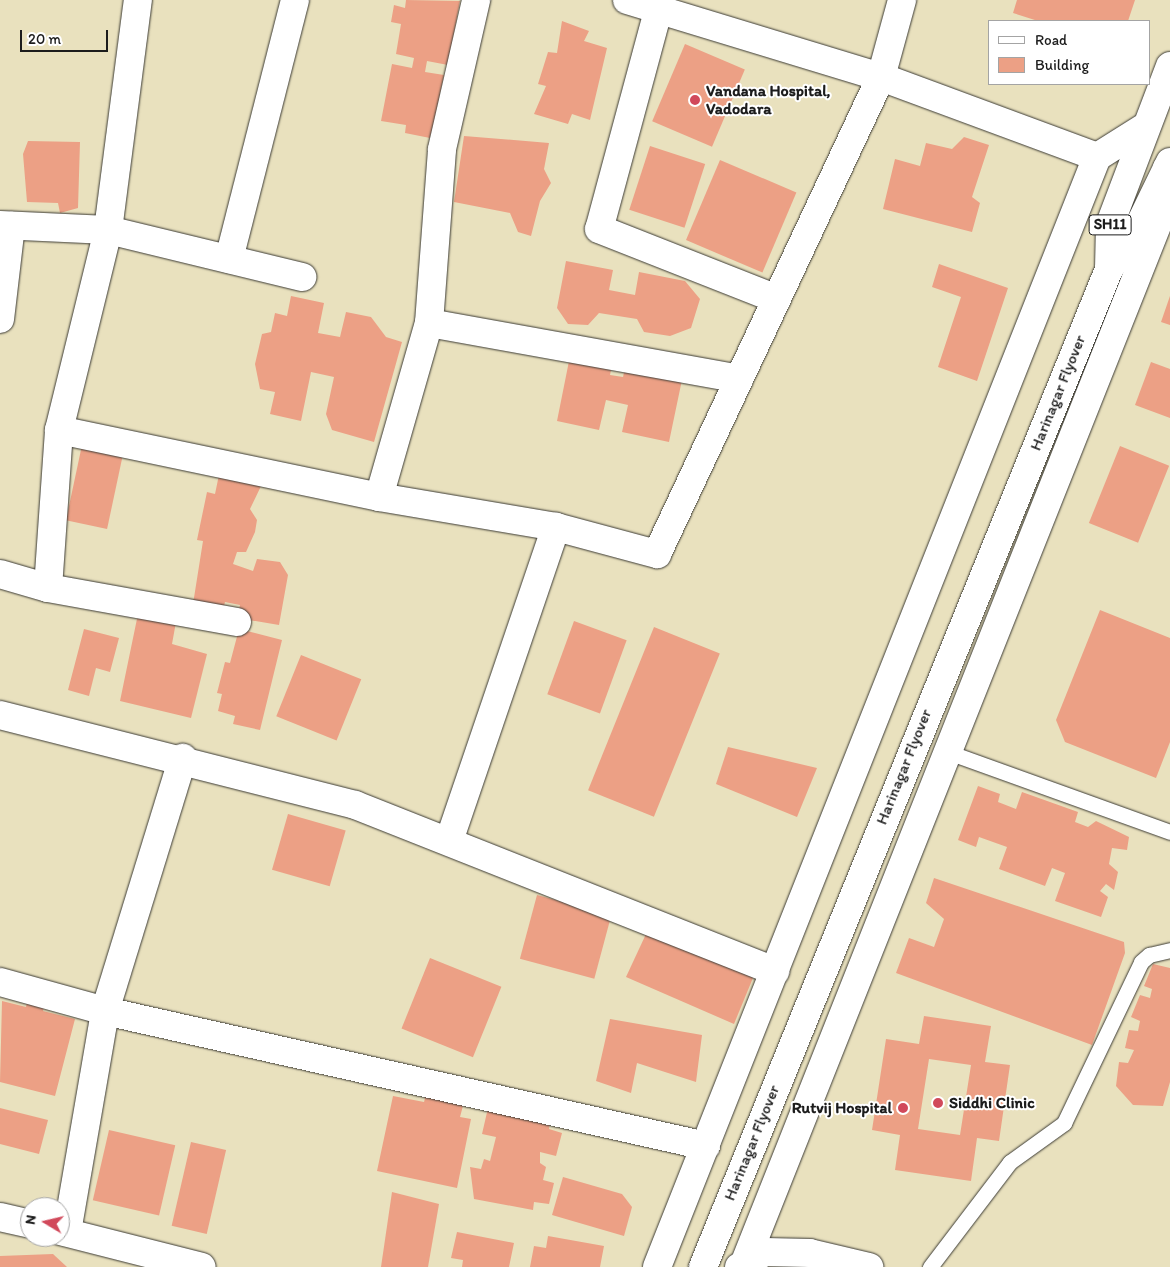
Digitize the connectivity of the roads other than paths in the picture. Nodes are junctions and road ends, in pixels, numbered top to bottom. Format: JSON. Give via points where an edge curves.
{"nodes":[{"id":1,"x":138,"y":0,"type":"edge"},
{"id":2,"x":295,"y":0,"type":"edge"},
{"id":3,"x":476,"y":0,"type":"edge"},
{"id":4,"x":627,"y":0,"type":"edge"},
{"id":5,"x":902,"y":0,"type":"edge"},
{"id":6,"x":660,"y":5,"type":"edge"},
{"id":7,"x":1170,"y":66,"type":"edge"},
{"id":8,"x":881,"y":77,"type":"junction"},
{"id":9,"x":1143,"y":128,"type":"junction"},
{"id":10,"x":1097,"y":157,"type":"junction"},
{"id":11,"x":1169,"y":165,"type":"edge"},
{"id":12,"x":5,"y":226,"type":"edge"},
{"id":13,"x":108,"y":230,"type":"junction"},
{"id":14,"x":229,"y":260,"type":"junction"},
{"id":15,"x":1109,"y":269,"type":"junction"},
{"id":16,"x":302,"y":277,"type":"dead end"},
{"id":17,"x":776,"y":299,"type":"junction"},
{"id":18,"x":0,"y":319,"type":"edge"},
{"id":19,"x":429,"y":323,"type":"junction"},
{"id":20,"x":739,"y":379,"type":"junction"},
{"id":21,"x":59,"y":430,"type":"junction"},
{"id":22,"x":379,"y":497,"type":"junction"},
{"id":23,"x":556,"y":527,"type":"junction"},
{"id":24,"x":0,"y":574,"type":"edge"},
{"id":25,"x":48,"y":588,"type":"junction"},
{"id":26,"x":237,"y":622,"type":"dead end"},
{"id":27,"x":0,"y":715,"type":"edge"},
{"id":28,"x":948,"y":752,"type":"junction"},
{"id":29,"x":183,"y":758,"type":"junction"},
{"id":30,"x":1170,"y":832,"type":"edge"},
{"id":31,"x":449,"y":841,"type":"junction"},
{"id":32,"x":1170,"y":950,"type":"edge"},
{"id":33,"x":775,"y":971,"type":"junction"},
{"id":34,"x":0,"y":982,"type":"edge"},
{"id":35,"x":104,"y":1011,"type":"junction"},
{"id":36,"x":706,"y":1146,"type":"junction"},
{"id":37,"x":70,"y":1198,"type":"edge"},
{"id":38,"x":0,"y":1217,"type":"edge"},
{"id":39,"x":20,"y":1222,"type":"edge"},
{"id":40,"x":70,"y":1233,"type":"edge"},
{"id":41,"x":742,"y":1266,"type":"edge"},
{"id":42,"x":202,"y":1267,"type":"edge"},
{"id":43,"x":657,"y":1267,"type":"edge"},
{"id":44,"x":703,"y":1267,"type":"edge"},
{"id":45,"x":869,"y":1267,"type":"edge"},
{"id":46,"x":930,"y":1267,"type":"edge"}],
"edges":[{"from":1,"to":13,"type":"street"},
{"from":2,"to":14,"type":"street"},
{"from":3,"to":19,"type":"street","via":[[442,149]]},
{"from":4,"to":6,"type":"street"},
{"from":5,"to":8,"type":"street"},
{"from":6,"to":8,"type":"street"},
{"from":6,"to":17,"type":"street","via":[[599,229]]},
{"from":7,"to":9,"type":"street","number":"SH11"},
{"from":8,"to":10,"type":"street"},
{"from":8,"to":17,"type":"street"},
{"from":9,"to":10,"type":"street"},
{"from":9,"to":15,"type":"street","name":"Harinagar Flyover","number":"SH11","via":[[1110,224]]},
{"from":10,"to":33,"type":"street"},
{"from":11,"to":15,"type":"street","name":"Harinagar Flyover","number":"SH11","via":[[1135,234]]},
{"from":11,"to":28,"type":"street","via":[[1168,198]]},
{"from":12,"to":13,"type":"street"},
{"from":12,"to":18,"type":"street"},
{"from":13,"to":14,"type":"street"},
{"from":13,"to":21,"type":"street"},
{"from":14,"to":16,"type":"street"},
{"from":15,"to":44,"type":"street","name":"Harinagar Flyover"},
{"from":17,"to":20,"type":"street"},
{"from":19,"to":20,"type":"street"},
{"from":19,"to":22,"type":"street"},
{"from":20,"to":23,"type":"street","via":[[657,554]]},
{"from":21,"to":22,"type":"street"},
{"from":21,"to":25,"type":"street"},
{"from":22,"to":23,"type":"street"},
{"from":23,"to":31,"type":"street"},
{"from":24,"to":25,"type":"street"},
{"from":25,"to":26,"type":"street"},
{"from":27,"to":29,"type":"street"},
{"from":28,"to":30,"type":"lane"},
{"from":28,"to":41,"type":"street"},
{"from":29,"to":31,"type":"street","via":[[355,805]]},
{"from":29,"to":35,"type":"street"},
{"from":31,"to":33,"type":"street"},
{"from":32,"to":46,"type":"lane","via":[[1149,955],[1141,962],[1064,1123],[1010,1162]]},
{"from":33,"to":36,"type":"street"},
{"from":34,"to":35,"type":"street"},
{"from":35,"to":36,"type":"street"},
{"from":35,"to":37,"type":"street"},
{"from":36,"to":43,"type":"street"},
{"from":38,"to":39,"type":"street"},
{"from":40,"to":42,"type":"street"},
{"from":41,"to":45,"type":"street","via":[[765,1252],[810,1252]]}]}
